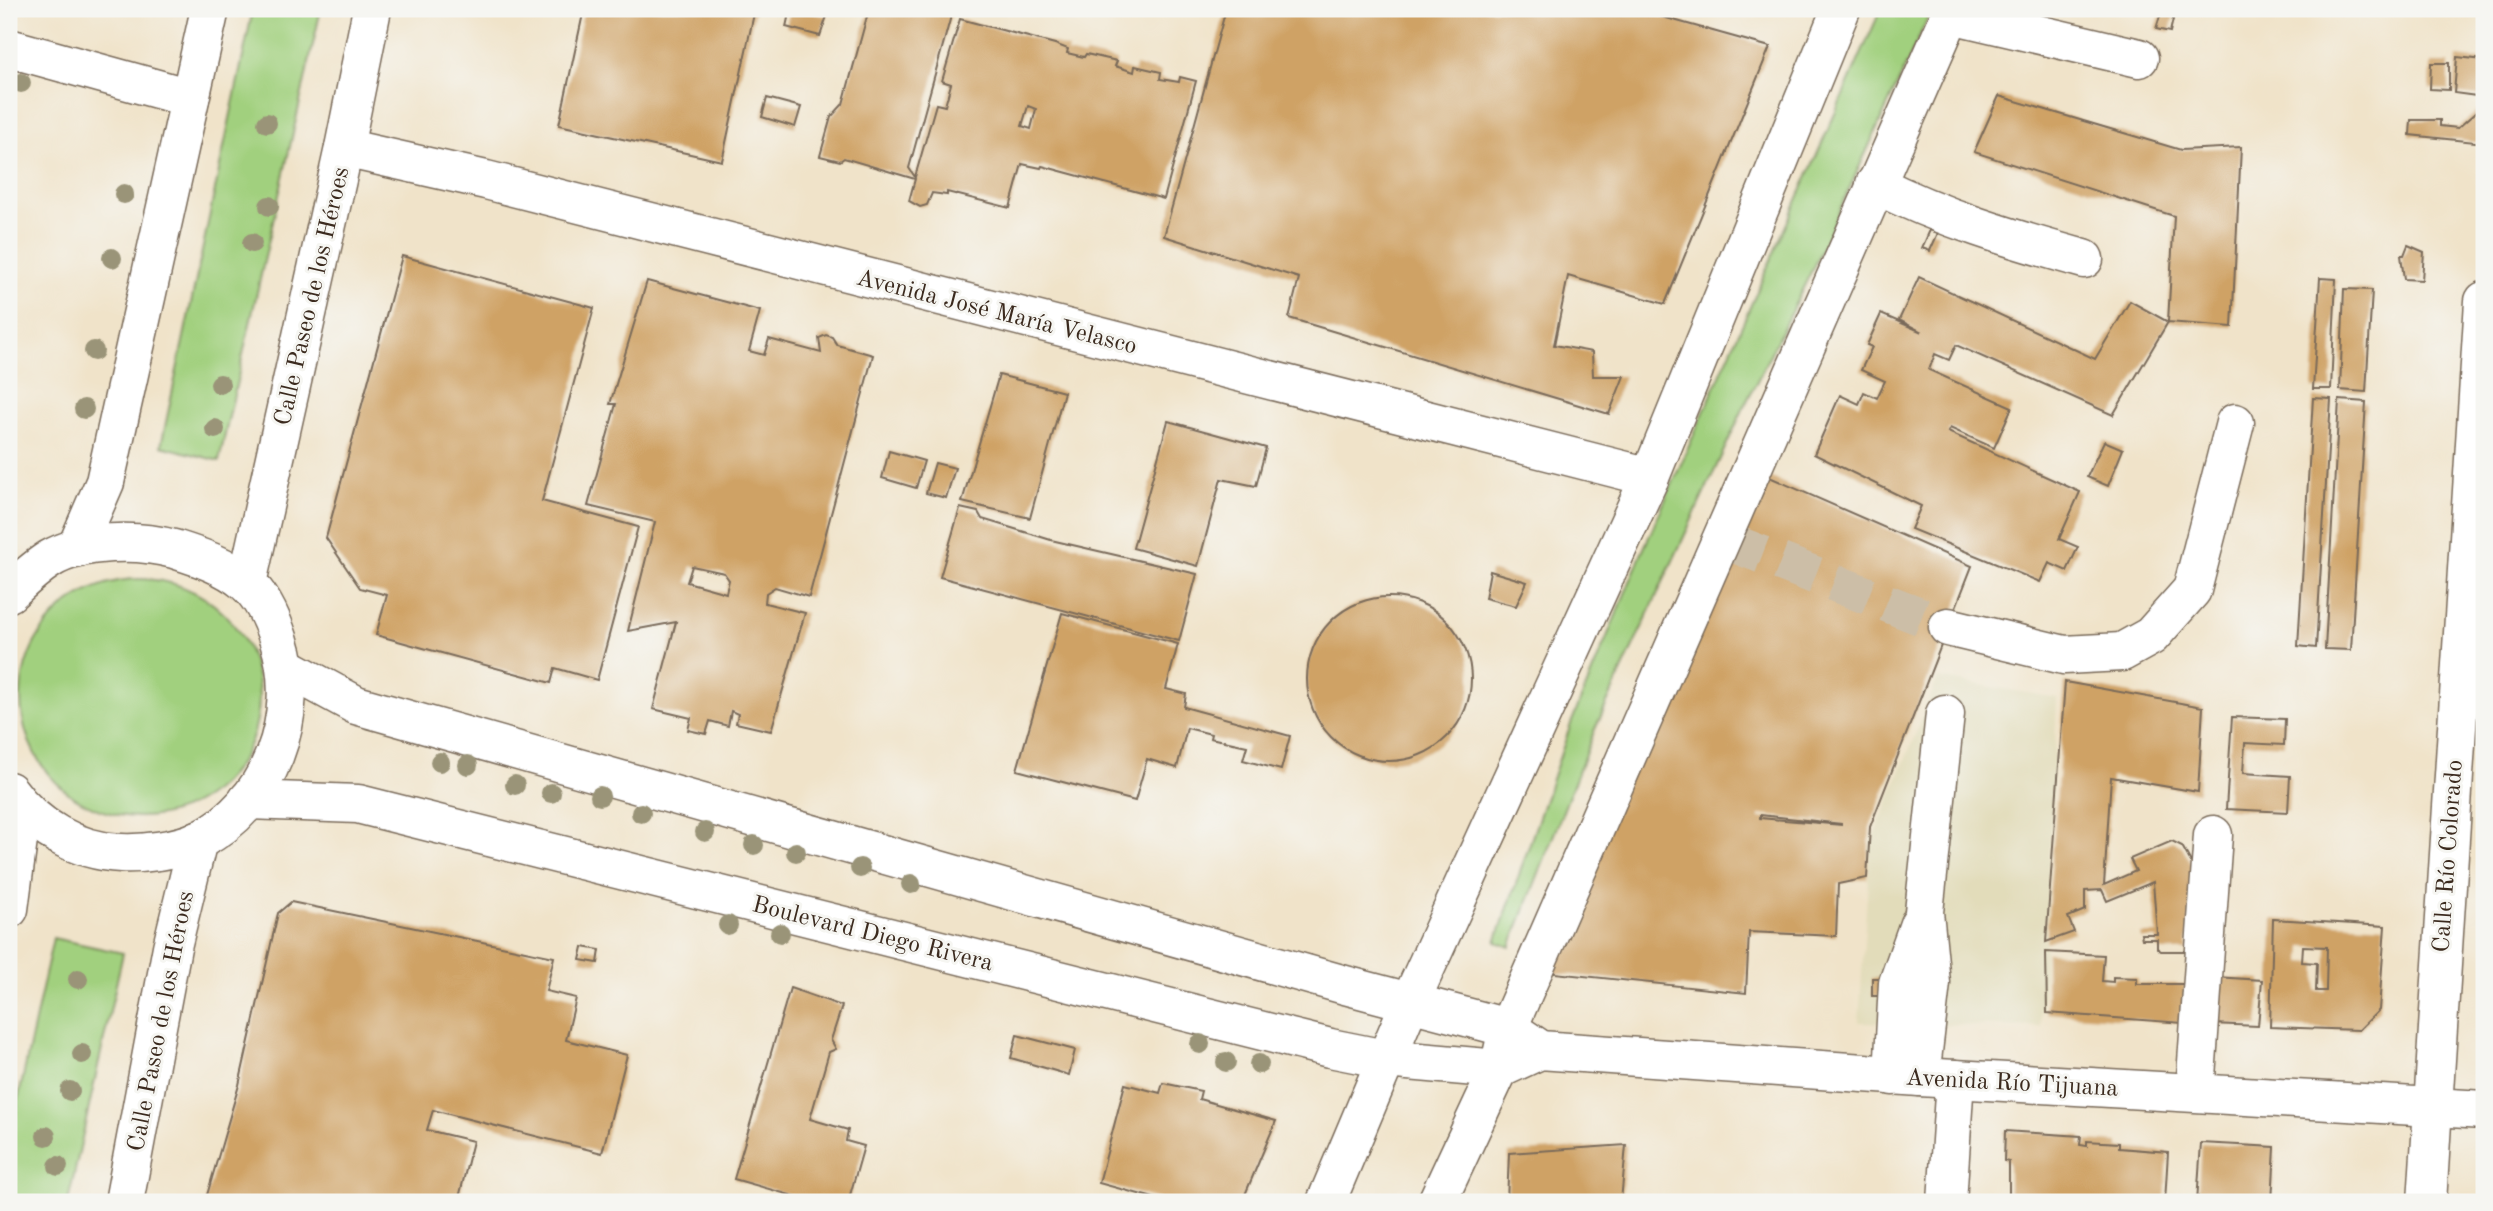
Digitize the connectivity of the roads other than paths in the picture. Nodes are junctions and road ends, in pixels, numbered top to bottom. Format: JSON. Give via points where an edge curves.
{"nodes":[{"id":1,"x":210,"y":9,"type":"edge"},
{"id":2,"x":372,"y":9,"type":"edge"},
{"id":3,"x":1841,"y":9,"type":"edge"},
{"id":4,"x":1952,"y":12,"type":"edge"},
{"id":5,"x":9,"y":48,"type":"edge"},
{"id":6,"x":2139,"y":58,"type":"dead end"},
{"id":7,"x":190,"y":98,"type":"junction"},
{"id":8,"x":344,"y":148,"type":"junction"},
{"id":9,"x":1875,"y":184,"type":"junction"},
{"id":10,"x":2084,"y":258,"type":"dead end"},
{"id":11,"x":2484,"y":301,"type":"edge"},
{"id":12,"x":2235,"y":424,"type":"dead end"},
{"id":13,"x":1650,"y":477,"type":"junction"},
{"id":14,"x":76,"y":549,"type":"junction"},
{"id":15,"x":247,"y":583,"type":"junction"},
{"id":16,"x":9,"y":593,"type":"edge"},
{"id":17,"x":1948,"y":627,"type":"tunnel mouth"},
{"id":18,"x":288,"y":668,"type":"junction"},
{"id":19,"x":1945,"y":714,"type":"dead end"},
{"id":20,"x":15,"y":800,"type":"edge"},
{"id":21,"x":248,"y":800,"type":"junction"},
{"id":22,"x":2213,"y":835,"type":"dead end"},
{"id":23,"x":198,"y":840,"type":"junction"},
{"id":24,"x":9,"y":909,"type":"edge"},
{"id":25,"x":1411,"y":1000,"type":"junction"},
{"id":26,"x":1508,"y":1028,"type":"junction"},
{"id":27,"x":1540,"y":1050,"type":"junction"},
{"id":28,"x":1385,"y":1059,"type":"junction"},
{"id":29,"x":1499,"y":1069,"type":"junction"},
{"id":30,"x":1923,"y":1077,"type":"junction"},
{"id":31,"x":2195,"y":1091,"type":"junction"},
{"id":32,"x":2431,"y":1107,"type":"junction"},
{"id":33,"x":2484,"y":1110,"type":"edge"},
{"id":34,"x":124,"y":1202,"type":"edge"},
{"id":35,"x":1326,"y":1202,"type":"edge"},
{"id":36,"x":1437,"y":1202,"type":"edge"},
{"id":37,"x":1947,"y":1202,"type":"edge"},
{"id":38,"x":2427,"y":1202,"type":"edge"}],
"edges":[{"from":1,"to":7,"type":"street"},
{"from":2,"to":8,"type":"street","name":"Calle Paseo de los Héroes"},
{"from":3,"to":13,"type":"street"},
{"from":4,"to":6,"type":"street"},
{"from":4,"to":9,"type":"street"},
{"from":5,"to":7,"type":"street"},
{"from":7,"to":14,"type":"street","via":[[105,482]]},
{"from":8,"to":13,"type":"street","name":"Avenida José María Velasco","via":[[486,180]]},
{"from":8,"to":15,"type":"street","name":"Calle Paseo de los Héroes"},
{"from":9,"to":10,"type":"street","via":[[1947,217]]},
{"from":9,"to":26,"type":"street","via":[[1726,540]]},
{"from":11,"to":32,"type":"street","name":"Calle Río Colorado"},
{"from":12,"to":17,"type":"street","via":[[2192,590],[2151,636],[2122,652],[2064,656]]},
{"from":13,"to":25,"type":"street"},
{"from":14,"to":15,"type":"street","via":[[124,543],[164,546],[207,559]]},
{"from":14,"to":16,"type":"street","via":[[51,558]]},
{"from":15,"to":18,"type":"street","via":[[272,620]]},
{"from":18,"to":21,"type":"street","via":[[288,713],[273,761]]},
{"from":18,"to":25,"type":"street","via":[[356,705]]},
{"from":19,"to":30,"type":"street","via":[[1924,912],[1899,983]]},
{"from":20,"to":23,"type":"street","via":[[57,835],[99,852],[141,853]]},
{"from":20,"to":24,"type":"street"},
{"from":21,"to":23,"type":"street"},
{"from":21,"to":28,"type":"street","name":"Boulevard Diego Rivera","via":[[358,804]]},
{"from":22,"to":31,"type":"street"},
{"from":23,"to":34,"type":"street","name":"Calle Paseo de los Héroes","via":[[172,947]]},
{"from":25,"to":26,"type":"street"},
{"from":25,"to":28,"type":"street"},
{"from":26,"to":27,"type":"street"},
{"from":26,"to":29,"type":"street"},
{"from":27,"to":29,"type":"street","name":"Avenida Río Tijuana"},
{"from":27,"to":30,"type":"street","name":"Avenida Río Tijuana"},
{"from":28,"to":29,"type":"street","name":"Boulevard Diego Rivera"},
{"from":28,"to":35,"type":"street"},
{"from":29,"to":36,"type":"street"},
{"from":30,"to":31,"type":"street","name":"Avenida Río Tijuana"},
{"from":30,"to":37,"type":"street"},
{"from":31,"to":32,"type":"street","name":"Avenida Río Tijuana"},
{"from":32,"to":33,"type":"street","name":"Avenida Río Tijuana"},
{"from":32,"to":38,"type":"street","name":"Calle Río Colorado"}]}
